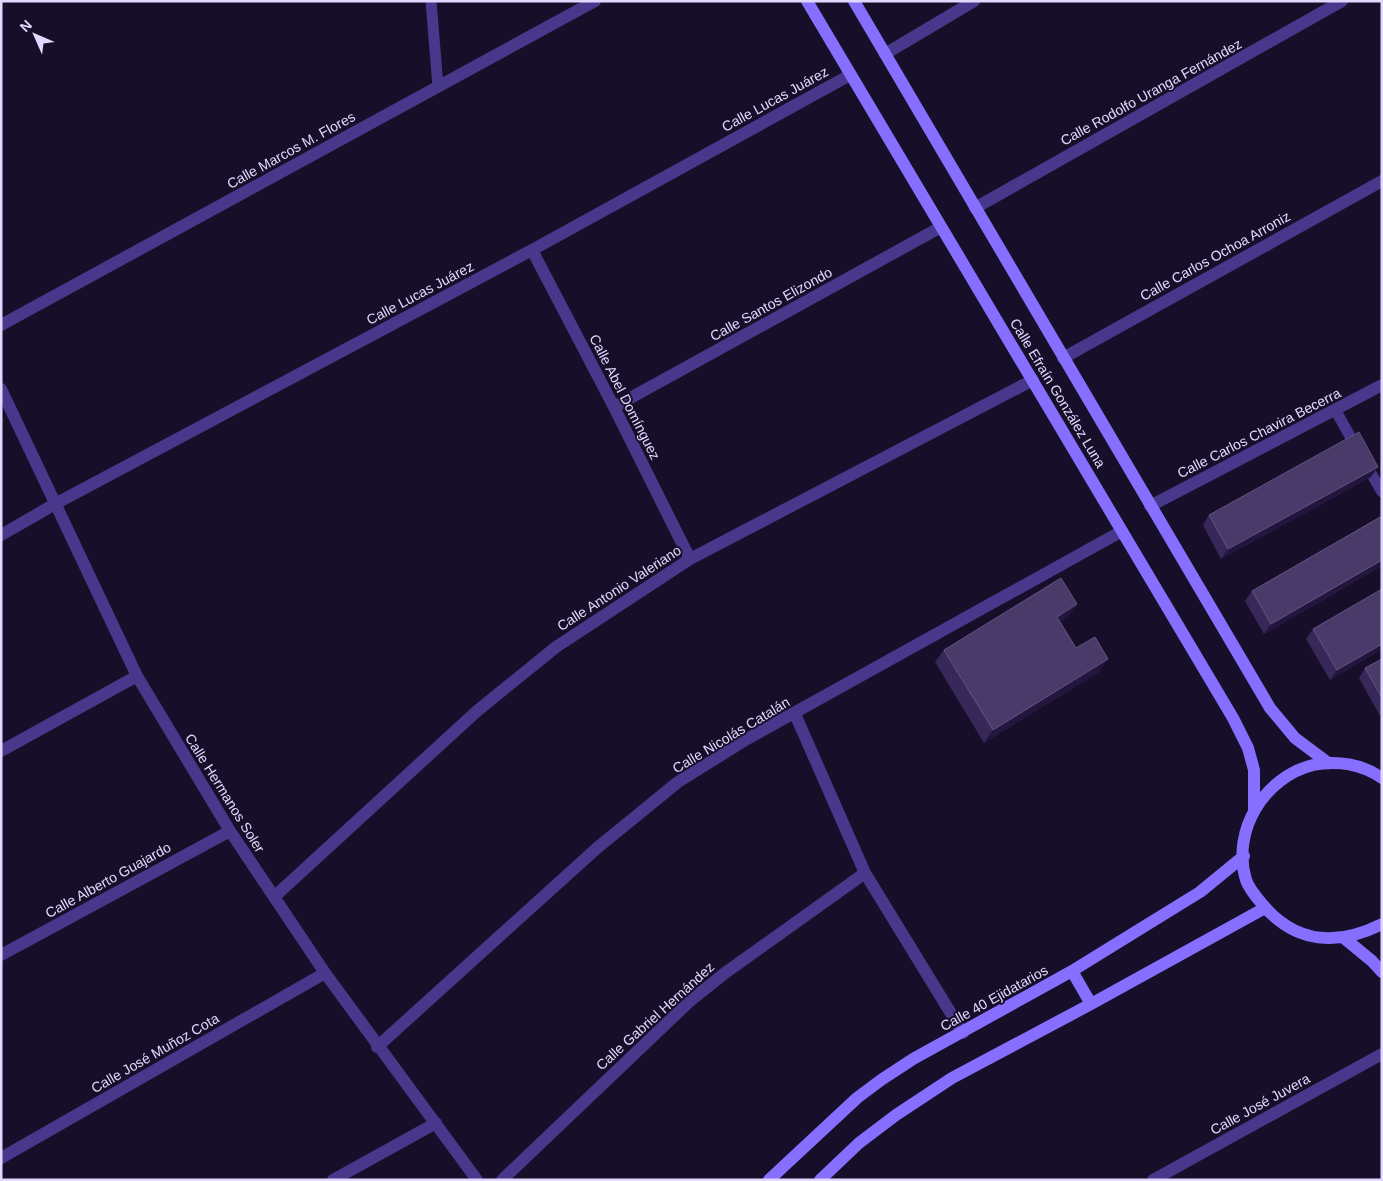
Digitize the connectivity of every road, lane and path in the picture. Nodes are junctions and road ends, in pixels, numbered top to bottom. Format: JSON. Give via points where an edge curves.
{"nodes":[{"id":1,"x":430,"y":1,"type":"edge"},
{"id":2,"x":595,"y":1,"type":"edge"},
{"id":3,"x":807,"y":1,"type":"edge"},
{"id":4,"x":854,"y":1,"type":"edge"},
{"id":5,"x":974,"y":1,"type":"edge"},
{"id":6,"x":1342,"y":1,"type":"edge"},
{"id":7,"x":885,"y":54,"type":"junction"},
{"id":8,"x":850,"y":74,"type":"junction"},
{"id":9,"x":438,"y":87,"type":"junction"},
{"id":10,"x":1382,"y":181,"type":"edge"},
{"id":11,"x":975,"y":208,"type":"junction"},
{"id":12,"x":941,"y":227,"type":"junction"},
{"id":13,"x":532,"y":250,"type":"junction"},
{"id":14,"x":1,"y":325,"type":"edge"},
{"id":15,"x":1063,"y":358,"type":"junction"},
{"id":16,"x":1033,"y":380,"type":"junction"},
{"id":17,"x":1382,"y":385,"type":"edge"},
{"id":18,"x":1,"y":390,"type":"edge"},
{"id":19,"x":614,"y":407,"type":"junction"},
{"id":20,"x":1336,"y":411,"type":"junction"},
{"id":21,"x":1382,"y":492,"type":"edge"},
{"id":22,"x":54,"y":504,"type":"junction"},
{"id":23,"x":1150,"y":506,"type":"junction"},
{"id":24,"x":1122,"y":531,"type":"junction"},
{"id":25,"x":1,"y":535,"type":"edge"},
{"id":26,"x":690,"y":559,"type":"junction"},
{"id":27,"x":137,"y":676,"type":"junction"},
{"id":28,"x":795,"y":714,"type":"junction"},
{"id":29,"x":1,"y":751,"type":"edge"},
{"id":30,"x":1327,"y":762,"type":"junction"},
{"id":31,"x":1382,"y":778,"type":"edge"},
{"id":32,"x":1254,"y":810,"type":"junction"},
{"id":33,"x":230,"y":831,"type":"junction"},
{"id":34,"x":1244,"y":856,"type":"junction"},
{"id":35,"x":865,"y":873,"type":"junction"},
{"id":36,"x":274,"y":897,"type":"junction"},
{"id":37,"x":1265,"y":908,"type":"junction"},
{"id":38,"x":1382,"y":924,"type":"edge"},
{"id":39,"x":1344,"y":938,"type":"junction"},
{"id":40,"x":1,"y":955,"type":"edge"},
{"id":41,"x":1072,"y":970,"type":"junction"},
{"id":42,"x":1382,"y":972,"type":"edge"},
{"id":43,"x":324,"y":973,"type":"junction"},
{"id":44,"x":1091,"y":1004,"type":"junction"},
{"id":45,"x":963,"y":1033,"type":"junction"},
{"id":46,"x":377,"y":1047,"type":"junction"},
{"id":47,"x":1382,"y":1054,"type":"edge"},
{"id":48,"x":436,"y":1123,"type":"junction"},
{"id":49,"x":1,"y":1158,"type":"edge"},
{"id":50,"x":333,"y":1180,"type":"edge"},
{"id":51,"x":477,"y":1180,"type":"edge"},
{"id":52,"x":502,"y":1180,"type":"edge"},
{"id":53,"x":769,"y":1180,"type":"edge"},
{"id":54,"x":820,"y":1180,"type":"edge"},
{"id":55,"x":1153,"y":1180,"type":"edge"}],
"edges":[{"from":1,"to":9,"type":"lane"},
{"from":2,"to":9,"type":"street","name":"Calle Marcos M. Flores"},
{"from":3,"to":8,"type":"street","name":"Calle Efraín González Luna"},
{"from":4,"to":7,"type":"street","name":"Calle Efraín González Luna"},
{"from":5,"to":7,"type":"street"},
{"from":6,"to":11,"type":"street","name":"Calle Rodolfo Uranga Fernández"},
{"from":7,"to":11,"type":"street","name":"Calle Efraín González Luna"},
{"from":8,"to":12,"type":"street","name":"Calle Efraín González Luna"},
{"from":8,"to":13,"type":"street","name":"Calle Lucas Juárez"},
{"from":9,"to":14,"type":"street","name":"Calle Marcos M. Flores"},
{"from":10,"to":15,"type":"street","name":"Calle Carlos Ochoa Arroniz"},
{"from":11,"to":15,"type":"street","name":"Calle Efraín González Luna"},
{"from":12,"to":16,"type":"street","name":"Calle Efraín González Luna"},
{"from":12,"to":19,"type":"street","name":"Calle Santos Elizondo"},
{"from":13,"to":19,"type":"street","name":"Calle Abel Domínguez"},
{"from":13,"to":22,"type":"street","name":"Calle Lucas Juárez"},
{"from":15,"to":23,"type":"street","name":"Calle Efraín González Luna"},
{"from":16,"to":24,"type":"street","name":"Calle Efraín González Luna"},
{"from":16,"to":26,"type":"street","name":"Calle Antonio Valeriano"},
{"from":17,"to":20,"type":"street","name":"Calle Carlos Chavira Becerra"},
{"from":18,"to":22,"type":"street","name":"Calle Hermanos Soler"},
{"from":19,"to":26,"type":"street","name":"Calle Abel Domínguez"},
{"from":20,"to":21,"type":"lane"},
{"from":20,"to":23,"type":"street","name":"Calle Carlos Chavira Becerra"},
{"from":22,"to":25,"type":"street","name":"Calle Lucas Juárez"},
{"from":22,"to":27,"type":"street","name":"Calle Hermanos Soler"},
{"from":23,"to":30,"type":"street","name":"Calle Efraín González Luna","via":[[1270,708],[1295,738]]},
{"from":24,"to":28,"type":"street","name":"Calle Nicolás Catalán"},
{"from":24,"to":32,"type":"street","name":"Calle Efraín González Luna","via":[[1248,748],[1254,770]]},
{"from":26,"to":36,"type":"street","name":"Calle Antonio Valeriano","via":[[556,647],[477,711]]},
{"from":27,"to":29,"type":"street"},
{"from":27,"to":33,"type":"street","name":"Calle Hermanos Soler"},
{"from":28,"to":35,"type":"street"},
{"from":28,"to":46,"type":"street","name":"Calle Nicolás Catalán","via":[[747,739],[678,782],[598,848]]},
{"from":30,"to":31,"type":"street","via":[[1351,764]]},
{"from":30,"to":32,"type":"street","via":[[1298,769],[1278,782]]},
{"from":32,"to":34,"type":"street","via":[[1246,832]]},
{"from":33,"to":36,"type":"street","name":"Calle Hermanos Soler"},
{"from":33,"to":40,"type":"street","name":"Calle Alberto Guajardo"},
{"from":34,"to":37,"type":"street","via":[[1246,880]]},
{"from":34,"to":41,"type":"street","name":"Calle 40 Ejidatarios","via":[[1200,892]]},
{"from":35,"to":45,"type":"street"},
{"from":35,"to":52,"type":"street","name":"Calle Gabriel Hernández","via":[[690,1001]]},
{"from":36,"to":43,"type":"street","name":"Calle Hermanos Soler"},
{"from":37,"to":39,"type":"street","via":[[1277,922],[1293,930],[1318,938]]},
{"from":37,"to":44,"type":"street"},
{"from":38,"to":39,"type":"street"},
{"from":39,"to":42,"type":"street"},
{"from":41,"to":44,"type":"street"},
{"from":41,"to":45,"type":"street","name":"Calle 40 Ejidatarios"},
{"from":43,"to":46,"type":"street","name":"Calle Hermanos Soler"},
{"from":43,"to":49,"type":"street","name":"Calle José Muñoz Cota"},
{"from":44,"to":54,"type":"street","via":[[952,1078],[860,1143]]},
{"from":45,"to":53,"type":"street","name":"Calle 40 Ejidatarios","via":[[913,1059],[857,1098]]},
{"from":46,"to":48,"type":"street","name":"Calle Hermanos Soler"},
{"from":47,"to":55,"type":"street","name":"Calle José Juvera"},
{"from":48,"to":50,"type":"street"},
{"from":48,"to":51,"type":"street","name":"Calle Hermanos Soler"}]}
